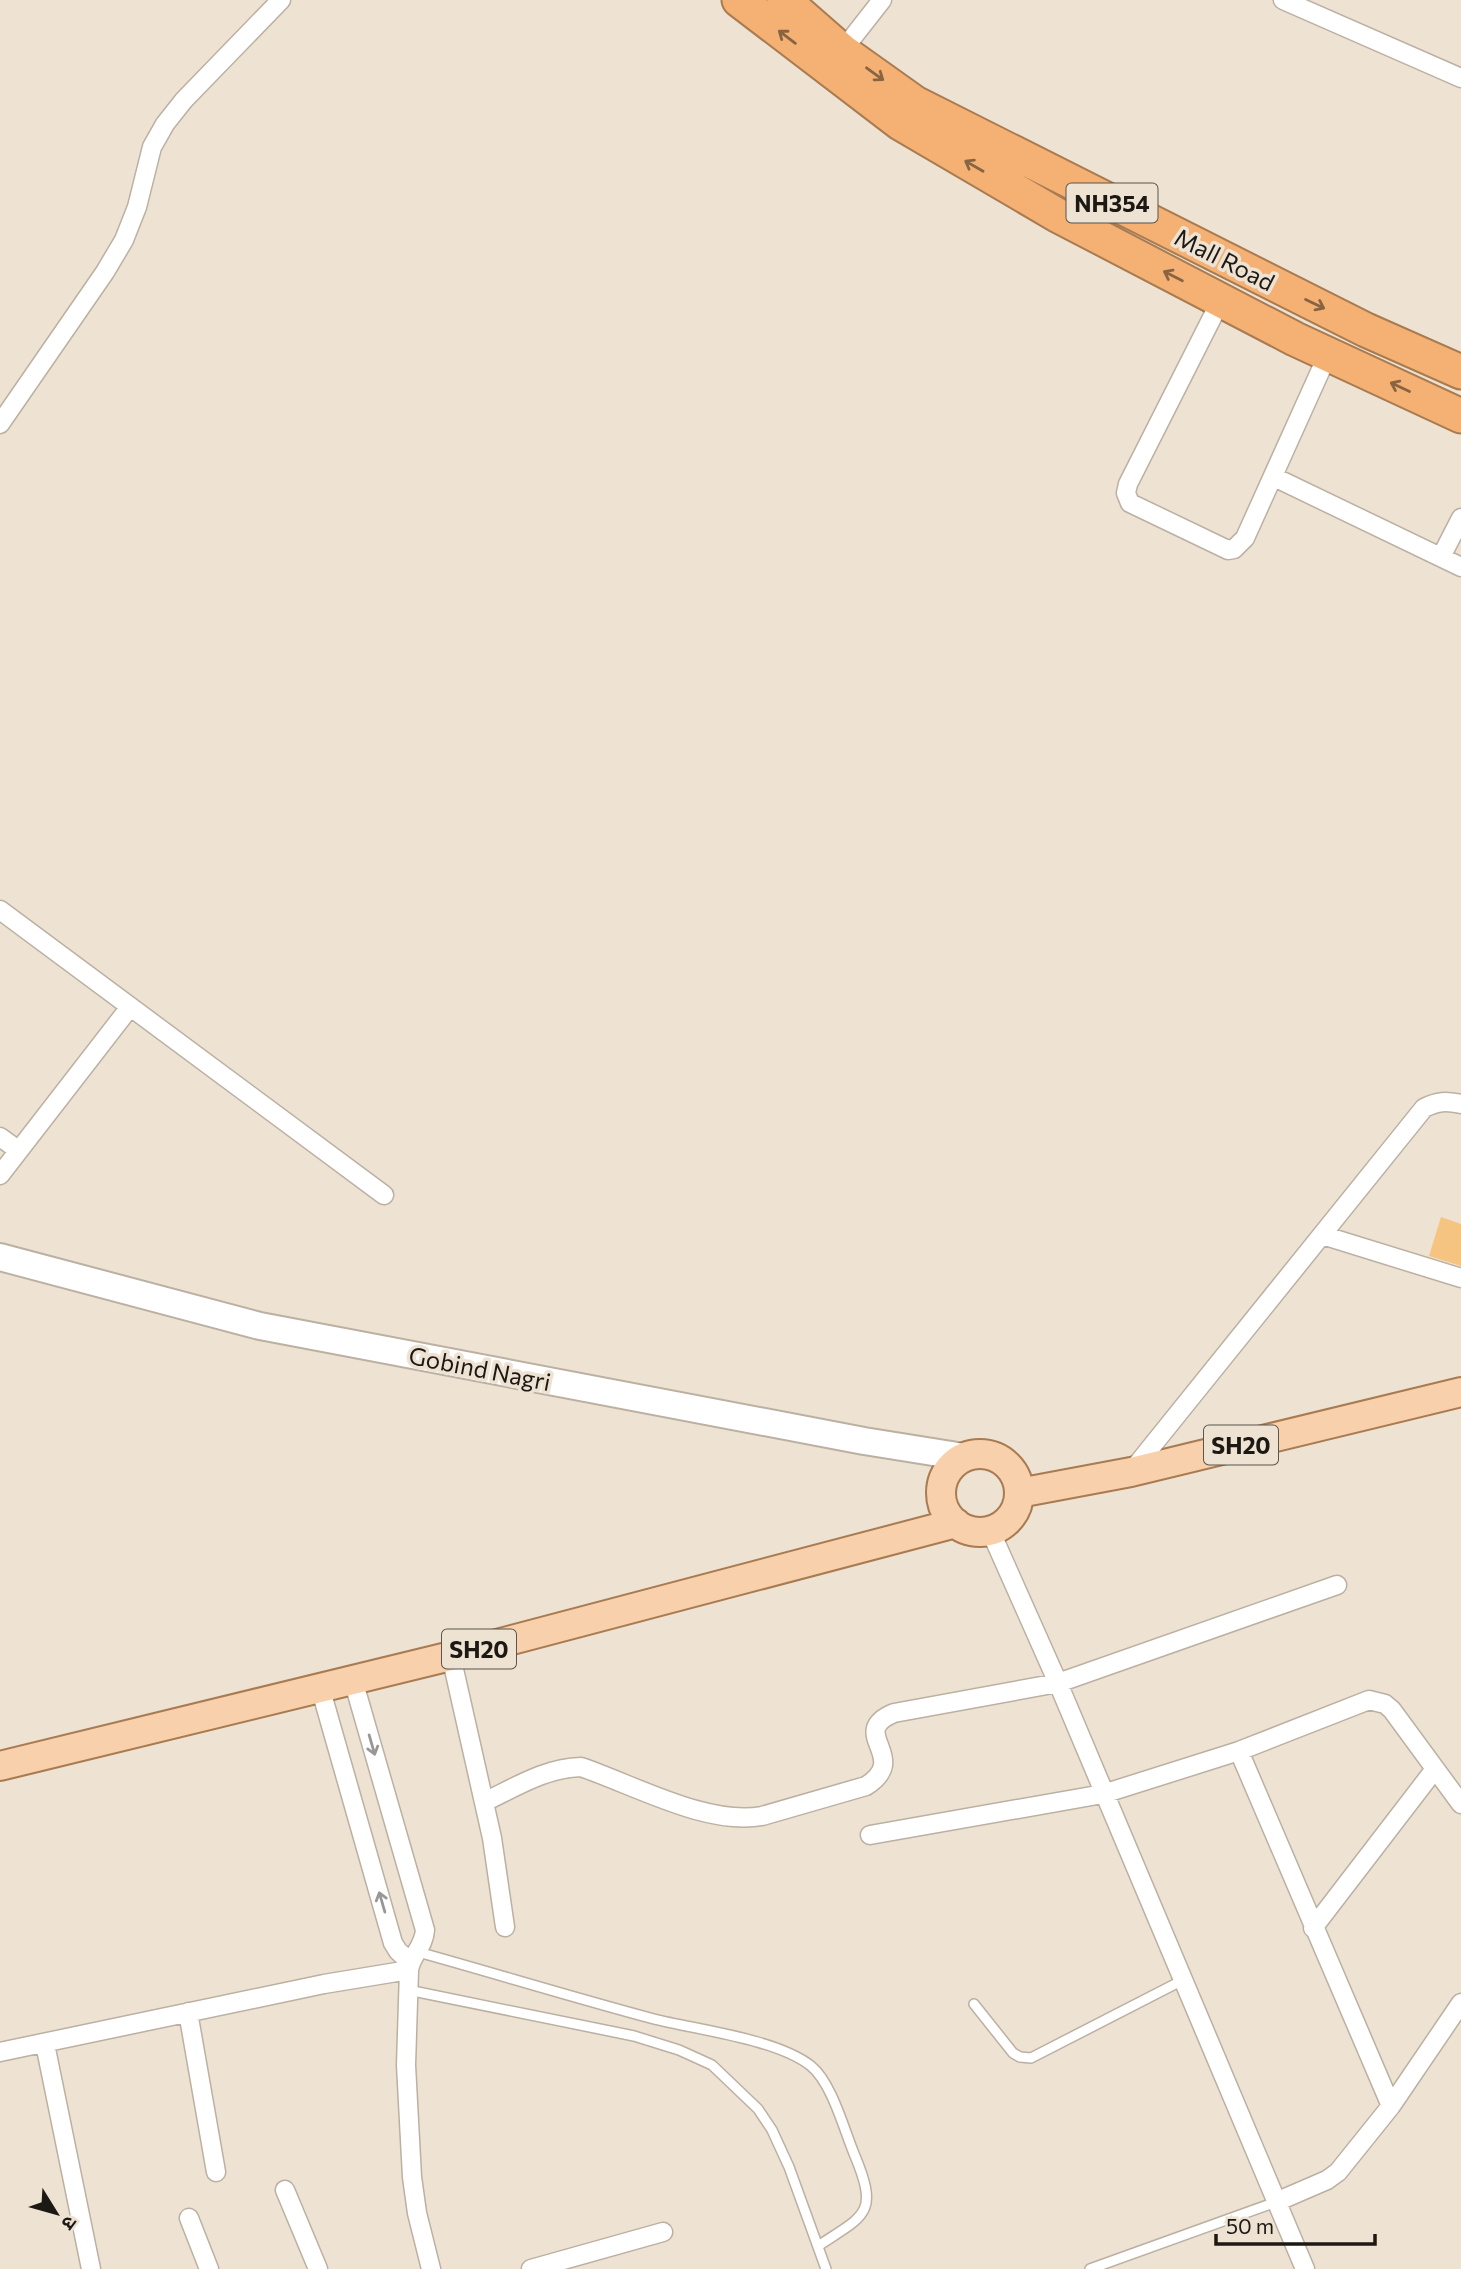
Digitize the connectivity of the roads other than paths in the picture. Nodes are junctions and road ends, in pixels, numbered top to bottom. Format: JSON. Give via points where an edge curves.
{"nodes":[{"id":1,"x":281,"y":0,"type":"edge"},
{"id":2,"x":739,"y":0,"type":"edge"},
{"id":3,"x":784,"y":0,"type":"edge"},
{"id":4,"x":881,"y":0,"type":"edge"},
{"id":5,"x":1283,"y":0,"type":"edge"},
{"id":6,"x":1309,"y":5,"type":"edge"},
{"id":7,"x":842,"y":51,"type":"junction"},
{"id":8,"x":1461,"y":78,"type":"edge"},
{"id":9,"x":1221,"y":300,"type":"junction"},
{"id":10,"x":1328,"y":354,"type":"junction"},
{"id":11,"x":1461,"y":372,"type":"edge"},
{"id":12,"x":1461,"y":416,"type":"edge"},
{"id":13,"x":0,"y":424,"type":"edge"},
{"id":14,"x":1274,"y":477,"type":"junction"},
{"id":15,"x":1461,"y":518,"type":"edge"},
{"id":16,"x":1441,"y":557,"type":"junction"},
{"id":17,"x":1461,"y":567,"type":"edge"},
{"id":18,"x":0,"y":910,"type":"edge"},
{"id":19,"x":130,"y":1007,"type":"junction"},
{"id":20,"x":1461,"y":1104,"type":"edge"},
{"id":21,"x":0,"y":1137,"type":"edge"},
{"id":22,"x":18,"y":1150,"type":"junction"},
{"id":23,"x":0,"y":1175,"type":"edge"},
{"id":24,"x":384,"y":1195,"type":"dead end"},
{"id":25,"x":1322,"y":1235,"type":"junction"},
{"id":26,"x":0,"y":1257,"type":"edge"},
{"id":27,"x":1461,"y":1278,"type":"edge"},
{"id":28,"x":1461,"y":1392,"type":"edge"},
{"id":29,"x":964,"y":1457,"type":"junction"},
{"id":30,"x":1131,"y":1472,"type":"junction"},
{"id":31,"x":1019,"y":1493,"type":"junction"},
{"id":32,"x":956,"y":1523,"type":"junction"},
{"id":33,"x":990,"y":1530,"type":"junction"},
{"id":34,"x":1337,"y":1585,"type":"dead end"},
{"id":35,"x":451,"y":1656,"type":"junction"},
{"id":36,"x":353,"y":1679,"type":"junction"},
{"id":37,"x":1058,"y":1683,"type":"junction"},
{"id":38,"x":320,"y":1687,"type":"junction"},
{"id":39,"x":1239,"y":1751,"type":"junction"},
{"id":40,"x":0,"y":1766,"type":"edge"},
{"id":41,"x":1434,"y":1769,"type":"junction"},
{"id":42,"x":1103,"y":1794,"type":"junction"},
{"id":43,"x":484,"y":1802,"type":"junction"},
{"id":44,"x":1461,"y":1804,"type":"edge"},
{"id":45,"x":870,"y":1835,"type":"dead end"},
{"id":46,"x":505,"y":1927,"type":"dead end"},
{"id":47,"x":1313,"y":1928,"type":"junction"},
{"id":48,"x":412,"y":1961,"type":"junction"},
{"id":49,"x":1183,"y":1980,"type":"junction"},
{"id":50,"x":408,"y":1990,"type":"junction"},
{"id":51,"x":1461,"y":2003,"type":"edge"},
{"id":52,"x":974,"y":2004,"type":"dead end"},
{"id":53,"x":188,"y":2012,"type":"junction"},
{"id":54,"x":46,"y":2044,"type":"junction"},
{"id":55,"x":0,"y":2052,"type":"edge"},
{"id":56,"x":1391,"y":2106,"type":"junction"},
{"id":57,"x":216,"y":2172,"type":"dead end"},
{"id":58,"x":285,"y":2190,"type":"dead end"},
{"id":59,"x":1276,"y":2202,"type":"junction"},
{"id":60,"x":189,"y":2218,"type":"dead end"},
{"id":61,"x":663,"y":2232,"type":"dead end"},
{"id":62,"x":818,"y":2246,"type":"junction"},
{"id":63,"x":91,"y":2269,"type":"edge"},
{"id":64,"x":209,"y":2269,"type":"edge"},
{"id":65,"x":318,"y":2269,"type":"edge"},
{"id":66,"x":431,"y":2269,"type":"edge"},
{"id":67,"x":531,"y":2269,"type":"edge"},
{"id":68,"x":826,"y":2269,"type":"edge"},
{"id":69,"x":1090,"y":2269,"type":"edge"},
{"id":70,"x":1305,"y":2269,"type":"edge"}],
"edges":[{"from":1,"to":13,"type":"street","via":[[165,124],[152,147],[124,240]]},
{"from":9,"to":2,"type":"highway","one_way":true,"via":[[1057,215],[901,123]]},
{"from":3,"to":7,"type":"highway","name":"Mall Road","number":"NH354"},
{"from":4,"to":7,"type":"street"},
{"from":5,"to":6,"type":"street"},
{"from":6,"to":8,"type":"street"},
{"from":7,"to":11,"type":"highway","name":"Mall Road","number":"NH354","one_way":true,"via":[[915,103],[1366,330]]},
{"from":9,"to":10,"type":"highway"},
{"from":9,"to":14,"type":"street","via":[[1126,493],[1130,503],[1228,550],[1245,538]]},
{"from":12,"to":10,"type":"highway","one_way":true},
{"from":10,"to":14,"type":"street"},
{"from":14,"to":16,"type":"street"},
{"from":15,"to":16,"type":"street"},
{"from":16,"to":17,"type":"street"},
{"from":18,"to":19,"type":"street"},
{"from":19,"to":22,"type":"street"},
{"from":19,"to":24,"type":"street"},
{"from":20,"to":25,"type":"street","via":[[1436,1102],[1424,1108]]},
{"from":21,"to":22,"type":"street"},
{"from":22,"to":23,"type":"street"},
{"from":25,"to":27,"type":"street"},
{"from":25,"to":30,"type":"street"},
{"from":26,"to":29,"type":"street","name":"Gobind Nagri","via":[[260,1326]]},
{"from":28,"to":30,"type":"main road","number":"SH20"},
{"from":29,"to":31,"type":"main road","via":[[977,1454],[1003,1460],[1012,1470]]},
{"from":29,"to":32,"type":"main road","via":[[946,1475],[942,1488],[942,1501]]},
{"from":30,"to":31,"type":"main road","number":"SH20"},
{"from":31,"to":33,"type":"main road","via":[[1012,1516]]},
{"from":32,"to":33,"type":"main road","number":"SH20","via":[[967,1529]]},
{"from":32,"to":35,"type":"main road","number":"SH20"},
{"from":33,"to":37,"type":"street"},
{"from":34,"to":37,"type":"street"},
{"from":35,"to":36,"type":"main road","number":"SH20"},
{"from":35,"to":43,"type":"street"},
{"from":36,"to":38,"type":"main road","number":"SH20"},
{"from":36,"to":48,"type":"street","one_way":true,"via":[[425,1930]]},
{"from":37,"to":42,"type":"street"},
{"from":37,"to":43,"type":"street","via":[[881,1718],[875,1730],[884,1765],[875,1780],[762,1816],[746,1819],[703,1813],[581,1767],[547,1772]]},
{"from":38,"to":40,"type":"main road","number":"SH20"},
{"from":48,"to":38,"type":"street","one_way":true,"via":[[393,1943]]},
{"from":39,"to":41,"type":"street","via":[[1369,1700],[1392,1710]]},
{"from":39,"to":42,"type":"street"},
{"from":39,"to":47,"type":"street"},
{"from":41,"to":44,"type":"street"},
{"from":41,"to":47,"type":"street"},
{"from":42,"to":45,"type":"street"},
{"from":42,"to":49,"type":"street"},
{"from":43,"to":46,"type":"street"},
{"from":47,"to":56,"type":"street"},
{"from":48,"to":50,"type":"street"},
{"from":48,"to":53,"type":"street"},
{"from":48,"to":62,"type":"lane","via":[[776,2048],[813,2068],[825,2084],[865,2180],[868,2198],[858,2220]]},
{"from":49,"to":52,"type":"lane","via":[[1031,2057],[1013,2053]]},
{"from":49,"to":59,"type":"street"},
{"from":50,"to":62,"type":"lane","via":[[634,2036],[712,2065],[758,2109],[772,2130]]},
{"from":50,"to":66,"type":"street","via":[[406,2065],[412,2177]]},
{"from":51,"to":56,"type":"street"},
{"from":53,"to":54,"type":"street"},
{"from":53,"to":57,"type":"street"},
{"from":54,"to":55,"type":"street"},
{"from":54,"to":63,"type":"street"},
{"from":56,"to":59,"type":"street","via":[[1338,2172]]},
{"from":58,"to":65,"type":"street"},
{"from":59,"to":69,"type":"lane"},
{"from":59,"to":70,"type":"street"},
{"from":60,"to":64,"type":"street"},
{"from":61,"to":67,"type":"street"},
{"from":62,"to":68,"type":"lane"}]}
